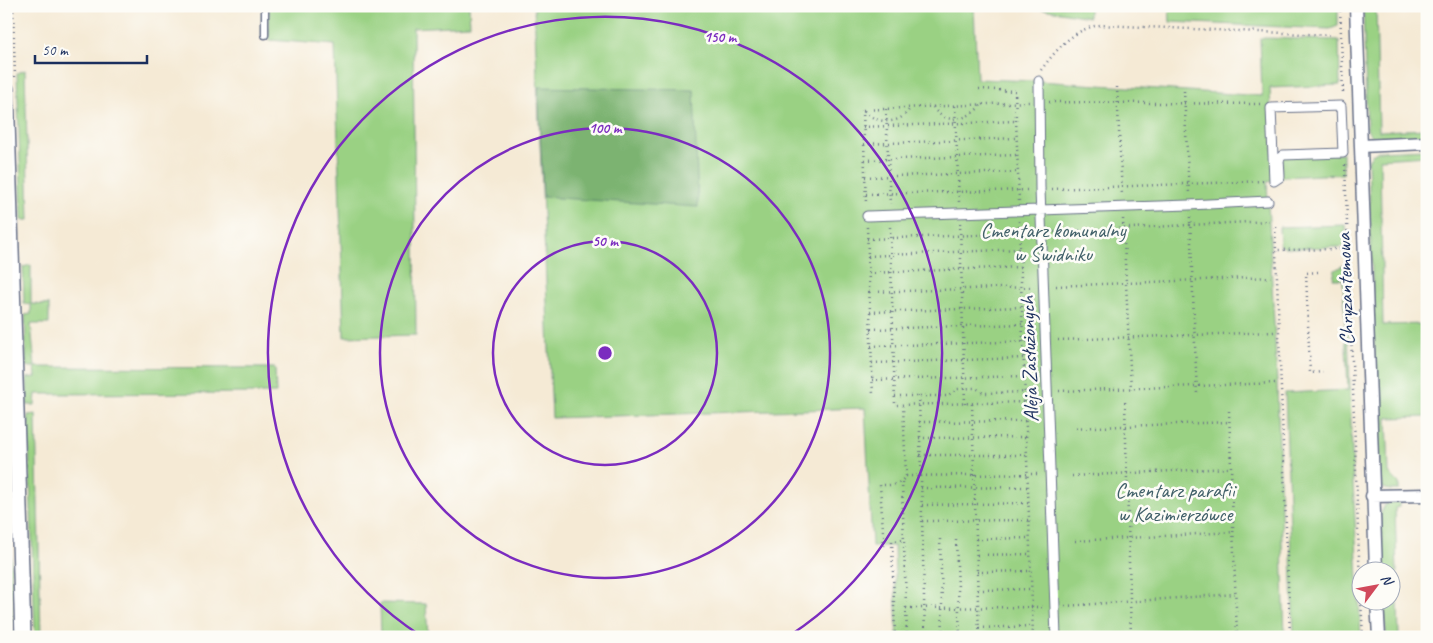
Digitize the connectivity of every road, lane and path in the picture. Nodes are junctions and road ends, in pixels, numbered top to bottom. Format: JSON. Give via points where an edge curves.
{"nodes":[{"id":1,"x":265,"y":6,"type":"edge"},
{"id":2,"x":1340,"y":6,"type":"edge"},
{"id":3,"x":1356,"y":6,"type":"edge"},
{"id":4,"x":1341,"y":34,"type":"dead end"},
{"id":5,"x":265,"y":35,"type":"dead end"},
{"id":6,"x":1329,"y":35,"type":"dead end"},
{"id":7,"x":1039,"y":81,"type":"joint"},
{"id":8,"x":1117,"y":87,"type":"dead end"},
{"id":9,"x":6,"y":89,"type":"edge"},
{"id":10,"x":979,"y":89,"type":"dead end"},
{"id":11,"x":1184,"y":91,"type":"dead end"},
{"id":12,"x":1038,"y":102,"type":"junction"},
{"id":13,"x":1015,"y":103,"type":"junction"},
{"id":14,"x":1118,"y":103,"type":"junction"},
{"id":15,"x":1185,"y":103,"type":"junction"},
{"id":16,"x":1263,"y":104,"type":"dead end"},
{"id":17,"x":982,"y":105,"type":"junction"},
{"id":18,"x":955,"y":106,"type":"junction"},
{"id":19,"x":933,"y":107,"type":"junction"},
{"id":20,"x":910,"y":108,"type":"junction"},
{"id":21,"x":886,"y":109,"type":"junction"},
{"id":22,"x":863,"y":110,"type":"junction"},
{"id":23,"x":956,"y":119,"type":"junction"},
{"id":24,"x":887,"y":121,"type":"junction"},
{"id":25,"x":1016,"y":121,"type":"junction"},
{"id":26,"x":956,"y":123,"type":"junction"},
{"id":27,"x":887,"y":126,"type":"junction"},
{"id":28,"x":863,"y":127,"type":"junction"},
{"id":29,"x":1017,"y":138,"type":"junction"},
{"id":30,"x":956,"y":140,"type":"junction"},
{"id":31,"x":887,"y":143,"type":"junction"},
{"id":32,"x":1427,"y":143,"type":"edge"},
{"id":33,"x":864,"y":144,"type":"junction"},
{"id":34,"x":1360,"y":146,"type":"junction"},
{"id":35,"x":1343,"y":153,"type":"joint"},
{"id":36,"x":1017,"y":155,"type":"junction"},
{"id":37,"x":957,"y":157,"type":"junction"},
{"id":38,"x":865,"y":160,"type":"junction"},
{"id":39,"x":888,"y":160,"type":"junction"},
{"id":40,"x":1018,"y":172,"type":"junction"},
{"id":41,"x":958,"y":174,"type":"junction"},
{"id":42,"x":889,"y":176,"type":"junction"},
{"id":43,"x":865,"y":177,"type":"junction"},
{"id":44,"x":1267,"y":181,"type":"dead end"},
{"id":45,"x":1188,"y":184,"type":"junction"},
{"id":46,"x":1122,"y":186,"type":"junction"},
{"id":47,"x":1040,"y":189,"type":"junction"},
{"id":48,"x":1018,"y":190,"type":"junction"},
{"id":49,"x":959,"y":192,"type":"junction"},
{"id":50,"x":866,"y":194,"type":"junction"},
{"id":51,"x":889,"y":194,"type":"junction"},
{"id":52,"x":1268,"y":201,"type":"dead end"},
{"id":53,"x":1189,"y":205,"type":"junction"},
{"id":54,"x":1123,"y":207,"type":"junction"},
{"id":55,"x":1041,"y":210,"type":"junction"},
{"id":56,"x":1019,"y":211,"type":"junction"},
{"id":57,"x":960,"y":213,"type":"junction"},
{"id":58,"x":890,"y":215,"type":"junction"},
{"id":59,"x":867,"y":216,"type":"junction"},
{"id":60,"x":1268,"y":222,"type":"dead end"},
{"id":61,"x":1190,"y":226,"type":"junction"},
{"id":62,"x":1275,"y":227,"type":"dead end"},
{"id":63,"x":1124,"y":229,"type":"junction"},
{"id":64,"x":1020,"y":233,"type":"junction"},
{"id":65,"x":1042,"y":233,"type":"junction"},
{"id":66,"x":960,"y":235,"type":"junction"},
{"id":67,"x":890,"y":237,"type":"junction"},
{"id":68,"x":867,"y":239,"type":"junction"},
{"id":69,"x":1348,"y":246,"type":"dead end"},
{"id":70,"x":1020,"y":250,"type":"junction"},
{"id":71,"x":1276,"y":250,"type":"junction"},
{"id":72,"x":961,"y":252,"type":"junction"},
{"id":73,"x":891,"y":255,"type":"junction"},
{"id":74,"x":868,"y":256,"type":"junction"},
{"id":75,"x":1348,"y":259,"type":"dead end"},
{"id":76,"x":1021,"y":267,"type":"junction"},
{"id":77,"x":962,"y":270,"type":"junction"},
{"id":78,"x":891,"y":272,"type":"junction"},
{"id":79,"x":1318,"y":272,"type":"dead end"},
{"id":80,"x":868,"y":273,"type":"junction"},
{"id":81,"x":1271,"y":277,"type":"dead end"},
{"id":82,"x":1192,"y":281,"type":"junction"},
{"id":83,"x":1126,"y":283,"type":"junction"},
{"id":84,"x":1044,"y":287,"type":"junction"},
{"id":85,"x":1022,"y":288,"type":"junction"},
{"id":86,"x":962,"y":290,"type":"junction"},
{"id":87,"x":869,"y":292,"type":"junction"},
{"id":88,"x":892,"y":292,"type":"junction"},
{"id":89,"x":1022,"y":306,"type":"junction"},
{"id":90,"x":963,"y":309,"type":"junction"},
{"id":91,"x":892,"y":311,"type":"junction"},
{"id":92,"x":870,"y":312,"type":"junction"},
{"id":93,"x":1023,"y":324,"type":"junction"},
{"id":94,"x":963,"y":326,"type":"junction"},
{"id":95,"x":871,"y":329,"type":"junction"},
{"id":96,"x":893,"y":329,"type":"junction"},
{"id":97,"x":1274,"y":332,"type":"dead end"},
{"id":98,"x":1195,"y":335,"type":"junction"},
{"id":99,"x":1128,"y":338,"type":"junction"},
{"id":100,"x":1046,"y":340,"type":"junction"},
{"id":101,"x":1024,"y":341,"type":"junction"},
{"id":102,"x":964,"y":343,"type":"junction"},
{"id":103,"x":893,"y":345,"type":"junction"},
{"id":104,"x":871,"y":346,"type":"junction"},
{"id":105,"x":1024,"y":358,"type":"junction"},
{"id":106,"x":964,"y":360,"type":"junction"},
{"id":107,"x":872,"y":362,"type":"junction"},
{"id":108,"x":894,"y":362,"type":"junction"},
{"id":109,"x":1323,"y":372,"type":"dead end"},
{"id":110,"x":1024,"y":376,"type":"junction"},
{"id":111,"x":965,"y":378,"type":"junction"},
{"id":112,"x":872,"y":380,"type":"junction"},
{"id":113,"x":894,"y":380,"type":"junction"},
{"id":114,"x":1277,"y":384,"type":"dead end"},
{"id":115,"x":1197,"y":386,"type":"junction"},
{"id":116,"x":965,"y":388,"type":"junction"},
{"id":117,"x":1131,"y":389,"type":"junction"},
{"id":118,"x":1025,"y":392,"type":"junction"},
{"id":119,"x":1048,"y":392,"type":"junction"},
{"id":120,"x":1197,"y":395,"type":"dead end"},
{"id":121,"x":873,"y":396,"type":"dead end"},
{"id":122,"x":894,"y":396,"type":"junction"},
{"id":123,"x":919,"y":396,"type":"junction"},
{"id":124,"x":1025,"y":402,"type":"junction"},
{"id":125,"x":1125,"y":402,"type":"dead end"},
{"id":126,"x":965,"y":404,"type":"junction"},
{"id":127,"x":972,"y":404,"type":"junction"},
{"id":128,"x":903,"y":405,"type":"junction"},
{"id":129,"x":919,"y":405,"type":"junction"},
{"id":130,"x":1229,"y":411,"type":"dead end"},
{"id":131,"x":972,"y":421,"type":"junction"},
{"id":132,"x":1026,"y":421,"type":"junction"},
{"id":133,"x":919,"y":422,"type":"junction"},
{"id":134,"x":1230,"y":422,"type":"junction"},
{"id":135,"x":1126,"y":426,"type":"junction"},
{"id":136,"x":1071,"y":428,"type":"dead end"},
{"id":137,"x":1026,"y":437,"type":"junction"},
{"id":138,"x":919,"y":438,"type":"junction"},
{"id":139,"x":973,"y":438,"type":"junction"},
{"id":140,"x":973,"y":454,"type":"junction"},
{"id":141,"x":920,"y":455,"type":"junction"},
{"id":142,"x":1027,"y":455,"type":"junction"},
{"id":143,"x":1230,"y":468,"type":"junction"},
{"id":144,"x":1127,"y":473,"type":"junction"},
{"id":145,"x":973,"y":474,"type":"junction"},
{"id":146,"x":1028,"y":474,"type":"junction"},
{"id":147,"x":1051,"y":474,"type":"junction"},
{"id":148,"x":920,"y":475,"type":"junction"},
{"id":149,"x":906,"y":476,"type":"junction"},
{"id":150,"x":1072,"y":476,"type":"dead end"},
{"id":151,"x":902,"y":482,"type":"junction"},
{"id":152,"x":974,"y":487,"type":"junction"},
{"id":153,"x":1028,"y":487,"type":"junction"},
{"id":154,"x":921,"y":488,"type":"junction"},
{"id":155,"x":1427,"y":495,"type":"edge"},
{"id":156,"x":1372,"y":496,"type":"junction"},
{"id":157,"x":1029,"y":503,"type":"junction"},
{"id":158,"x":922,"y":504,"type":"junction"},
{"id":159,"x":974,"y":504,"type":"junction"},
{"id":160,"x":975,"y":520,"type":"junction"},
{"id":161,"x":1029,"y":520,"type":"junction"},
{"id":162,"x":922,"y":521,"type":"junction"},
{"id":163,"x":1233,"y":532,"type":"junction"},
{"id":164,"x":1030,"y":538,"type":"junction"},
{"id":165,"x":1128,"y":538,"type":"junction"},
{"id":166,"x":940,"y":539,"type":"dead end"},
{"id":167,"x":976,"y":539,"type":"junction"},
{"id":168,"x":904,"y":540,"type":"junction"},
{"id":169,"x":956,"y":540,"type":"dead end"},
{"id":170,"x":1075,"y":540,"type":"dead end"},
{"id":171,"x":884,"y":546,"type":"dead end"},
{"id":172,"x":1030,"y":554,"type":"junction"},
{"id":173,"x":977,"y":555,"type":"junction"},
{"id":174,"x":1359,"y":560,"type":"edge"},
{"id":175,"x":1375,"y":560,"type":"edge"},
{"id":176,"x":1031,"y":571,"type":"junction"},
{"id":177,"x":977,"y":572,"type":"junction"},
{"id":178,"x":1031,"y":589,"type":"junction"},
{"id":179,"x":978,"y":590,"type":"junction"},
{"id":180,"x":1235,"y":594,"type":"junction"},
{"id":181,"x":1130,"y":602,"type":"junction"},
{"id":182,"x":1032,"y":607,"type":"junction"},
{"id":183,"x":1055,"y":607,"type":"junction"},
{"id":184,"x":906,"y":608,"type":"junction"},
{"id":185,"x":924,"y":608,"type":"junction"},
{"id":186,"x":942,"y":608,"type":"junction"},
{"id":187,"x":959,"y":608,"type":"junction"},
{"id":188,"x":979,"y":608,"type":"junction"},
{"id":189,"x":1362,"y":610,"type":"edge"},
{"id":190,"x":1378,"y":610,"type":"edge"},
{"id":191,"x":1032,"y":626,"type":"junction"},
{"id":192,"x":980,"y":628,"type":"junction"},
{"id":193,"x":23,"y":637,"type":"edge"},
{"id":194,"x":895,"y":637,"type":"edge"},
{"id":195,"x":907,"y":637,"type":"edge"},
{"id":196,"x":925,"y":637,"type":"edge"},
{"id":197,"x":943,"y":637,"type":"edge"},
{"id":198,"x":960,"y":637,"type":"edge"},
{"id":199,"x":980,"y":637,"type":"edge"},
{"id":200,"x":1033,"y":637,"type":"edge"},
{"id":201,"x":1056,"y":637,"type":"edge"},
{"id":202,"x":1131,"y":637,"type":"edge"},
{"id":203,"x":1237,"y":637,"type":"edge"},
{"id":204,"x":1290,"y":637,"type":"edge"},
{"id":205,"x":1363,"y":637,"type":"edge"},
{"id":206,"x":1379,"y":637,"type":"edge"}],
"edges":[{"from":1,"to":5,"type":"lane"},
{"from":2,"to":4,"type":"path"},
{"from":3,"to":34,"type":"street","name":"Chryzantemowa"},
{"from":6,"to":7,"type":"path","via":[[1090,26],[1065,42],[1040,71]]},
{"from":7,"to":12,"type":"street","name":"Aleja Zasłużonych"},
{"from":8,"to":14,"type":"path"},
{"from":9,"to":193,"type":"street"},
{"from":10,"to":13,"type":"path","via":[[1015,91]]},
{"from":11,"to":15,"type":"path"},
{"from":12,"to":13,"type":"path"},
{"from":12,"to":14,"type":"path"},
{"from":12,"to":47,"type":"street","name":"Aleja Zasłużonych"},
{"from":13,"to":17,"type":"path"},
{"from":13,"to":25,"type":"path"},
{"from":14,"to":15,"type":"path"},
{"from":14,"to":46,"type":"path"},
{"from":15,"to":16,"type":"path"},
{"from":15,"to":45,"type":"path"},
{"from":17,"to":18,"type":"path"},
{"from":17,"to":23,"type":"path","via":[[970,115]]},
{"from":18,"to":19,"type":"path"},
{"from":18,"to":23,"type":"path"},
{"from":19,"to":20,"type":"path"},
{"from":19,"to":23,"type":"path","via":[[940,115]]},
{"from":20,"to":21,"type":"path"},
{"from":20,"to":24,"type":"path","via":[[901,118]]},
{"from":21,"to":22,"type":"path"},
{"from":21,"to":24,"type":"path"},
{"from":22,"to":24,"type":"path","via":[[873,119]]},
{"from":22,"to":28,"type":"path"},
{"from":23,"to":26,"type":"path"},
{"from":24,"to":27,"type":"path"},
{"from":25,"to":26,"type":"path"},
{"from":25,"to":29,"type":"path"},
{"from":26,"to":27,"type":"path"},
{"from":26,"to":30,"type":"path"},
{"from":27,"to":28,"type":"path"},
{"from":27,"to":31,"type":"path"},
{"from":28,"to":33,"type":"path"},
{"from":29,"to":30,"type":"path"},
{"from":29,"to":36,"type":"path"},
{"from":30,"to":31,"type":"path"},
{"from":30,"to":37,"type":"path"},
{"from":31,"to":33,"type":"path"},
{"from":31,"to":39,"type":"path"},
{"from":32,"to":34,"type":"street"},
{"from":33,"to":38,"type":"path"},
{"from":34,"to":156,"type":"street","name":"Chryzantemowa"},
{"from":35,"to":35,"type":"street","via":[[1283,155],[1279,159],[1280,177],[1274,181],[1271,108],[1341,106]]},
{"from":36,"to":37,"type":"path"},
{"from":36,"to":40,"type":"path"},
{"from":37,"to":39,"type":"path"},
{"from":37,"to":41,"type":"path"},
{"from":38,"to":39,"type":"path"},
{"from":38,"to":43,"type":"path"},
{"from":39,"to":42,"type":"path"},
{"from":40,"to":41,"type":"path"},
{"from":40,"to":48,"type":"path"},
{"from":41,"to":42,"type":"path"},
{"from":41,"to":49,"type":"path"},
{"from":42,"to":43,"type":"path"},
{"from":42,"to":51,"type":"path"},
{"from":43,"to":50,"type":"path"},
{"from":44,"to":45,"type":"path"},
{"from":45,"to":46,"type":"path"},
{"from":45,"to":53,"type":"path"},
{"from":46,"to":47,"type":"path"},
{"from":46,"to":54,"type":"path"},
{"from":47,"to":48,"type":"path"},
{"from":47,"to":55,"type":"street","name":"Aleja Zasłużonych"},
{"from":48,"to":49,"type":"path"},
{"from":48,"to":56,"type":"path"},
{"from":49,"to":51,"type":"path"},
{"from":49,"to":57,"type":"path"},
{"from":50,"to":51,"type":"path"},
{"from":50,"to":59,"type":"path"},
{"from":51,"to":58,"type":"path"},
{"from":52,"to":53,"type":"street"},
{"from":53,"to":54,"type":"street"},
{"from":53,"to":61,"type":"path"},
{"from":54,"to":55,"type":"street"},
{"from":54,"to":63,"type":"path"},
{"from":55,"to":56,"type":"street"},
{"from":55,"to":65,"type":"street","name":"Aleja Zasłużonych"},
{"from":56,"to":57,"type":"street"},
{"from":56,"to":64,"type":"path"},
{"from":57,"to":58,"type":"street"},
{"from":57,"to":66,"type":"path"},
{"from":58,"to":59,"type":"street"},
{"from":58,"to":67,"type":"path"},
{"from":59,"to":68,"type":"path"},
{"from":60,"to":61,"type":"path"},
{"from":61,"to":63,"type":"path"},
{"from":61,"to":82,"type":"path"},
{"from":62,"to":71,"type":"path"},
{"from":63,"to":65,"type":"path"},
{"from":63,"to":83,"type":"path"},
{"from":64,"to":65,"type":"path"},
{"from":64,"to":66,"type":"path"},
{"from":64,"to":70,"type":"path"},
{"from":65,"to":84,"type":"street","name":"Aleja Zasłużonych"},
{"from":66,"to":67,"type":"path"},
{"from":66,"to":72,"type":"path"},
{"from":67,"to":68,"type":"path"},
{"from":67,"to":73,"type":"path"},
{"from":68,"to":74,"type":"path"},
{"from":69,"to":71,"type":"path","via":[[1340,250]]},
{"from":70,"to":72,"type":"path"},
{"from":70,"to":76,"type":"path"},
{"from":71,"to":204,"type":"path"},
{"from":72,"to":73,"type":"path"},
{"from":72,"to":77,"type":"path"},
{"from":73,"to":74,"type":"path"},
{"from":73,"to":78,"type":"path"},
{"from":74,"to":80,"type":"path"},
{"from":75,"to":174,"type":"path"},
{"from":76,"to":77,"type":"path"},
{"from":76,"to":85,"type":"path"},
{"from":77,"to":78,"type":"path"},
{"from":77,"to":86,"type":"path"},
{"from":78,"to":80,"type":"path"},
{"from":78,"to":88,"type":"path"},
{"from":79,"to":109,"type":"path","via":[[1306,273],[1310,373]]},
{"from":80,"to":87,"type":"path"},
{"from":81,"to":82,"type":"path"},
{"from":82,"to":83,"type":"path"},
{"from":82,"to":98,"type":"path"},
{"from":83,"to":84,"type":"path"},
{"from":83,"to":99,"type":"path"},
{"from":84,"to":85,"type":"path"},
{"from":84,"to":100,"type":"street","name":"Aleja Zasłużonych"},
{"from":85,"to":86,"type":"path"},
{"from":85,"to":89,"type":"path"},
{"from":86,"to":88,"type":"path"},
{"from":86,"to":90,"type":"path"},
{"from":87,"to":88,"type":"path"},
{"from":87,"to":92,"type":"path"},
{"from":88,"to":91,"type":"path"},
{"from":89,"to":90,"type":"path"},
{"from":89,"to":93,"type":"path"},
{"from":90,"to":91,"type":"path"},
{"from":90,"to":94,"type":"path"},
{"from":91,"to":92,"type":"path"},
{"from":91,"to":96,"type":"path"},
{"from":92,"to":95,"type":"path"},
{"from":93,"to":94,"type":"path"},
{"from":93,"to":101,"type":"path"},
{"from":94,"to":96,"type":"path"},
{"from":94,"to":102,"type":"path"},
{"from":95,"to":96,"type":"path"},
{"from":95,"to":104,"type":"path"},
{"from":96,"to":103,"type":"path"},
{"from":97,"to":98,"type":"path"},
{"from":98,"to":99,"type":"path"},
{"from":98,"to":115,"type":"path"},
{"from":99,"to":100,"type":"path"},
{"from":99,"to":117,"type":"path"},
{"from":100,"to":119,"type":"street","name":"Aleja Zasłużonych"},
{"from":101,"to":102,"type":"path"},
{"from":101,"to":105,"type":"path"},
{"from":102,"to":103,"type":"path"},
{"from":102,"to":106,"type":"path"},
{"from":103,"to":104,"type":"path"},
{"from":103,"to":108,"type":"path"},
{"from":104,"to":107,"type":"path"},
{"from":105,"to":106,"type":"path"},
{"from":105,"to":110,"type":"path"},
{"from":106,"to":108,"type":"path"},
{"from":106,"to":111,"type":"path"},
{"from":107,"to":108,"type":"path"},
{"from":107,"to":112,"type":"path"},
{"from":108,"to":113,"type":"path"},
{"from":110,"to":111,"type":"path"},
{"from":110,"to":118,"type":"path"},
{"from":111,"to":113,"type":"path"},
{"from":111,"to":116,"type":"path"},
{"from":112,"to":113,"type":"path"},
{"from":112,"to":121,"type":"path"},
{"from":113,"to":122,"type":"path"},
{"from":114,"to":115,"type":"path"},
{"from":115,"to":117,"type":"path"},
{"from":115,"to":120,"type":"path"},
{"from":116,"to":118,"type":"path","via":[[976,388],[983,393]]},
{"from":116,"to":123,"type":"path","via":[[953,390],[947,396]]},
{"from":116,"to":126,"type":"path"},
{"from":117,"to":119,"type":"path"},
{"from":118,"to":119,"type":"path"},
{"from":118,"to":124,"type":"path"},
{"from":119,"to":147,"type":"street","name":"Aleja Zasłużonych"},
{"from":122,"to":123,"type":"path"},
{"from":122,"to":128,"type":"path","via":[[895,405]]},
{"from":123,"to":129,"type":"path"},
{"from":124,"to":127,"type":"path"},
{"from":124,"to":132,"type":"path"},
{"from":125,"to":135,"type":"path"},
{"from":126,"to":127,"type":"path"},
{"from":126,"to":129,"type":"path"},
{"from":127,"to":131,"type":"path"},
{"from":128,"to":129,"type":"path"},
{"from":128,"to":149,"type":"path"},
{"from":129,"to":133,"type":"path"},
{"from":130,"to":134,"type":"path"},
{"from":131,"to":132,"type":"path"},
{"from":131,"to":133,"type":"path"},
{"from":131,"to":139,"type":"path"},
{"from":132,"to":137,"type":"path"},
{"from":133,"to":138,"type":"path"},
{"from":134,"to":135,"type":"path"},
{"from":134,"to":143,"type":"path"},
{"from":135,"to":136,"type":"path"},
{"from":135,"to":144,"type":"path"},
{"from":137,"to":139,"type":"path"},
{"from":137,"to":142,"type":"path"},
{"from":138,"to":139,"type":"path"},
{"from":138,"to":141,"type":"path"},
{"from":139,"to":140,"type":"path"},
{"from":140,"to":141,"type":"path"},
{"from":140,"to":142,"type":"path"},
{"from":140,"to":145,"type":"path"},
{"from":141,"to":148,"type":"path"},
{"from":142,"to":146,"type":"path"},
{"from":143,"to":144,"type":"path"},
{"from":143,"to":163,"type":"path"},
{"from":144,"to":150,"type":"path"},
{"from":144,"to":165,"type":"path"},
{"from":145,"to":146,"type":"path"},
{"from":145,"to":148,"type":"path"},
{"from":145,"to":152,"type":"path"},
{"from":146,"to":147,"type":"path"},
{"from":146,"to":153,"type":"path"},
{"from":147,"to":183,"type":"street","name":"Aleja Zasłużonych"},
{"from":148,"to":149,"type":"path"},
{"from":148,"to":154,"type":"path"},
{"from":149,"to":151,"type":"path"},
{"from":151,"to":168,"type":"path"},
{"from":151,"to":171,"type":"path","via":[[880,485]]},
{"from":152,"to":153,"type":"path"},
{"from":152,"to":154,"type":"path"},
{"from":152,"to":159,"type":"path"},
{"from":153,"to":157,"type":"path"},
{"from":154,"to":158,"type":"path"},
{"from":155,"to":156,"type":"street"},
{"from":156,"to":175,"type":"street","name":"Chryzantemowa"},
{"from":157,"to":159,"type":"path"},
{"from":157,"to":161,"type":"path"},
{"from":158,"to":159,"type":"path"},
{"from":158,"to":162,"type":"path"},
{"from":159,"to":160,"type":"path"},
{"from":160,"to":161,"type":"path"},
{"from":160,"to":162,"type":"path"},
{"from":160,"to":167,"type":"path"},
{"from":161,"to":164,"type":"path"},
{"from":162,"to":185,"type":"path"},
{"from":163,"to":165,"type":"path"},
{"from":163,"to":180,"type":"path"},
{"from":164,"to":167,"type":"path"},
{"from":164,"to":172,"type":"path"},
{"from":165,"to":170,"type":"path"},
{"from":165,"to":181,"type":"path"},
{"from":166,"to":186,"type":"path"},
{"from":167,"to":173,"type":"path"},
{"from":168,"to":184,"type":"path"},
{"from":168,"to":194,"type":"path","via":[[892,540]]},
{"from":169,"to":187,"type":"path"},
{"from":172,"to":173,"type":"path"},
{"from":172,"to":176,"type":"path"},
{"from":173,"to":177,"type":"path"},
{"from":176,"to":177,"type":"path"},
{"from":176,"to":178,"type":"path"},
{"from":177,"to":179,"type":"path"},
{"from":178,"to":179,"type":"path"},
{"from":178,"to":182,"type":"path"},
{"from":179,"to":188,"type":"path"},
{"from":180,"to":181,"type":"path"},
{"from":180,"to":203,"type":"path"},
{"from":181,"to":183,"type":"path"},
{"from":181,"to":202,"type":"path"},
{"from":182,"to":183,"type":"path"},
{"from":182,"to":188,"type":"path"},
{"from":182,"to":191,"type":"path"},
{"from":183,"to":201,"type":"street","name":"Aleja Zasłużonych"},
{"from":184,"to":185,"type":"path"},
{"from":184,"to":195,"type":"path"},
{"from":185,"to":186,"type":"path"},
{"from":185,"to":196,"type":"path"},
{"from":186,"to":187,"type":"path"},
{"from":186,"to":197,"type":"path"},
{"from":187,"to":188,"type":"path"},
{"from":187,"to":198,"type":"path"},
{"from":188,"to":192,"type":"path"},
{"from":189,"to":205,"type":"path"},
{"from":190,"to":206,"type":"street"},
{"from":191,"to":192,"type":"path"},
{"from":191,"to":200,"type":"path"},
{"from":192,"to":199,"type":"path"}]}
